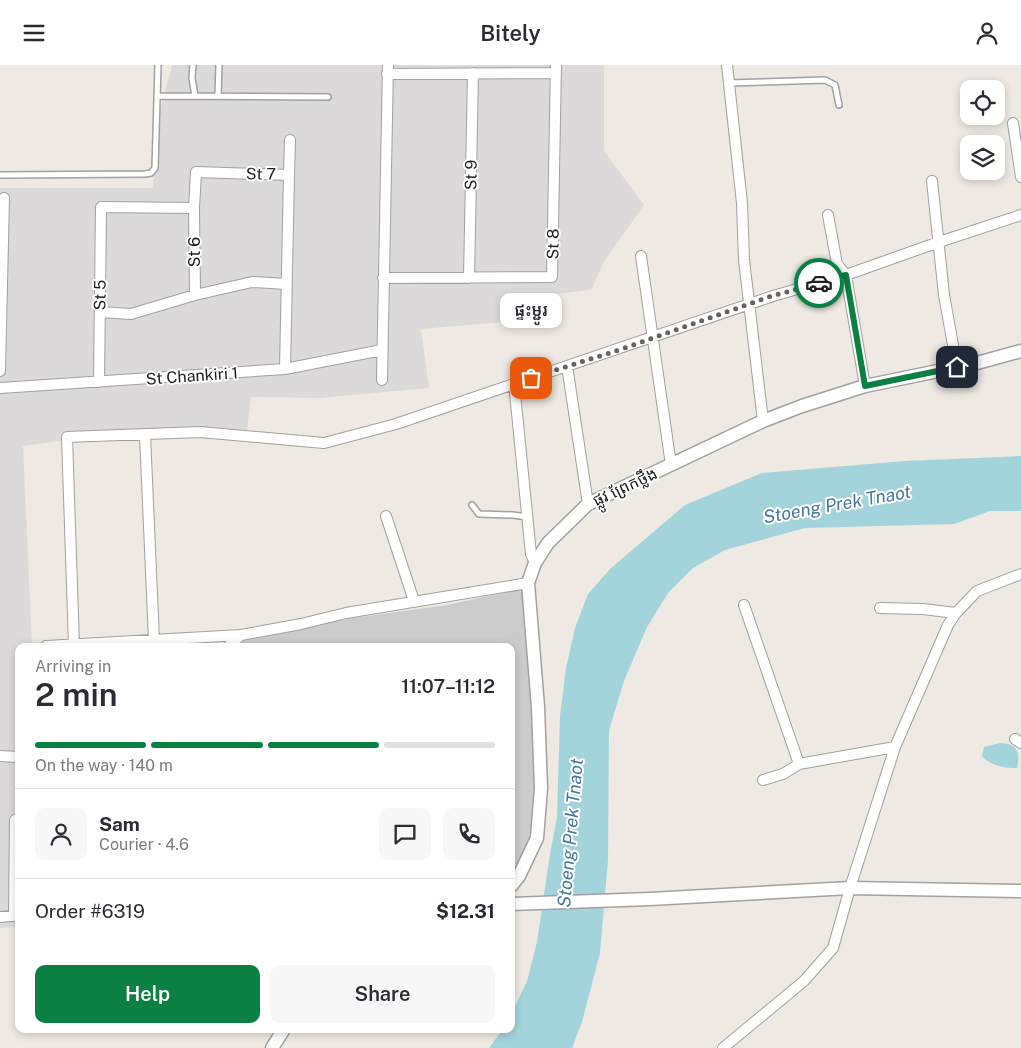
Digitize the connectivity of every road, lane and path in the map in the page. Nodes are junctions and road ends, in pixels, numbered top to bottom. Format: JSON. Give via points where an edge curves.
{"nodes":[{"id":1,"x":158,"y":65,"type":"edge"},
{"id":2,"x":193,"y":65,"type":"edge"},
{"id":3,"x":219,"y":65,"type":"edge"},
{"id":4,"x":727,"y":65,"type":"edge"},
{"id":5,"x":388,"y":69,"type":"edge"},
{"id":6,"x":556,"y":69,"type":"edge"},
{"id":7,"x":473,"y":73,"type":"junction"},
{"id":8,"x":728,"y":83,"type":"junction"},
{"id":9,"x":195,"y":96,"type":"junction"},
{"id":10,"x":218,"y":96,"type":"junction"},
{"id":11,"x":157,"y":97,"type":"junction"},
{"id":12,"x":328,"y":97,"type":"dead end"},
{"id":13,"x":839,"y":105,"type":"dead end"},
{"id":14,"x":1013,"y":123,"type":"dead end"},
{"id":15,"x":290,"y":140,"type":"dead end"},
{"id":16,"x":0,"y":175,"type":"edge"},
{"id":17,"x":290,"y":175,"type":"junction"},
{"id":18,"x":1021,"y":177,"type":"edge"},
{"id":19,"x":932,"y":181,"type":"dead end"},
{"id":20,"x":4,"y":198,"type":"dead end"},
{"id":21,"x":194,"y":208,"type":"junction"},
{"id":22,"x":828,"y":215,"type":"dead end"},
{"id":23,"x":1021,"y":215,"type":"edge"},
{"id":24,"x":939,"y":241,"type":"junction"},
{"id":25,"x":640,"y":256,"type":"dead end"},
{"id":26,"x":846,"y":275,"type":"junction"},
{"id":27,"x":469,"y":278,"type":"junction"},
{"id":28,"x":384,"y":279,"type":"junction"},
{"id":29,"x":287,"y":283,"type":"junction"},
{"id":30,"x":194,"y":295,"type":"junction"},
{"id":31,"x":751,"y":304,"type":"junction"},
{"id":32,"x":100,"y":312,"type":"junction"},
{"id":33,"x":651,"y":338,"type":"junction"},
{"id":34,"x":382,"y":350,"type":"junction"},
{"id":35,"x":1021,"y":351,"type":"edge"},
{"id":36,"x":567,"y":366,"type":"junction"},
{"id":37,"x":957,"y":367,"type":"junction"},
{"id":38,"x":285,"y":369,"type":"junction"},
{"id":39,"x":0,"y":371,"type":"edge"},
{"id":40,"x":382,"y":380,"type":"dead end"},
{"id":41,"x":99,"y":382,"type":"junction"},
{"id":42,"x":514,"y":383,"type":"junction"},
{"id":43,"x":865,"y":386,"type":"junction"},
{"id":44,"x":0,"y":388,"type":"edge"},
{"id":45,"x":763,"y":421,"type":"junction"},
{"id":46,"x":145,"y":435,"type":"junction"},
{"id":47,"x":671,"y":465,"type":"junction"},
{"id":48,"x":588,"y":504,"type":"junction"},
{"id":49,"x":472,"y":505,"type":"dead end"},
{"id":50,"x":386,"y":516,"type":"dead end"},
{"id":51,"x":527,"y":517,"type":"junction"},
{"id":52,"x":535,"y":563,"type":"junction"},
{"id":53,"x":1021,"y":574,"type":"edge"},
{"id":54,"x":528,"y":583,"type":"junction"},
{"id":55,"x":414,"y":601,"type":"junction"},
{"id":56,"x":744,"y":605,"type":"dead end"},
{"id":57,"x":880,"y":608,"type":"dead end"},
{"id":58,"x":956,"y":613,"type":"junction"},
{"id":59,"x":241,"y":635,"type":"junction"},
{"id":60,"x":154,"y":641,"type":"junction"},
{"id":61,"x":74,"y":643,"type":"edge"},
{"id":62,"x":114,"y":643,"type":"edge"},
{"id":63,"x":232,"y":643,"type":"edge"},
{"id":64,"x":895,"y":747,"type":"junction"},
{"id":65,"x":0,"y":756,"type":"edge"},
{"id":66,"x":15,"y":757,"type":"edge"},
{"id":67,"x":799,"y":764,"type":"junction"},
{"id":68,"x":763,"y":780,"type":"dead end"},
{"id":69,"x":14,"y":820,"type":"dead end"},
{"id":70,"x":15,"y":868,"type":"edge"},
{"id":71,"x":515,"y":882,"type":"edge"},
{"id":72,"x":850,"y":888,"type":"junction"},
{"id":73,"x":1021,"y":891,"type":"edge"},
{"id":74,"x":515,"y":903,"type":"edge"},
{"id":75,"x":15,"y":915,"type":"edge"},
{"id":76,"x":0,"y":917,"type":"edge"},
{"id":77,"x":281,"y":1033,"type":"edge"},
{"id":78,"x":272,"y":1048,"type":"edge"},
{"id":79,"x":723,"y":1048,"type":"edge"}],
"edges":[{"from":1,"to":11,"type":"lane"},
{"from":2,"to":9,"type":"lane"},
{"from":3,"to":10,"type":"lane"},
{"from":4,"to":8,"type":"street"},
{"from":5,"to":7,"type":"street","name":"St 8"},
{"from":5,"to":28,"type":"street"},
{"from":6,"to":7,"type":"street","name":"St 8"},
{"from":6,"to":27,"type":"street","name":"St 8","via":[[552,277]]},
{"from":7,"to":27,"type":"street","name":"St 9"},
{"from":8,"to":13,"type":"lane","via":[[825,80],[835,85]]},
{"from":8,"to":31,"type":"street"},
{"from":9,"to":10,"type":"lane"},
{"from":9,"to":11,"type":"lane"},
{"from":10,"to":12,"type":"lane"},
{"from":11,"to":16,"type":"lane","via":[[155,169],[150,173]]},
{"from":14,"to":18,"type":"street"},
{"from":15,"to":17,"type":"street"},
{"from":17,"to":21,"type":"street","name":"St 7","via":[[196,173]]},
{"from":17,"to":29,"type":"street","name":"St 7"},
{"from":19,"to":24,"type":"street"},
{"from":20,"to":39,"type":"street"},
{"from":21,"to":30,"type":"street","name":"St 6"},
{"from":21,"to":32,"type":"street","name":"St 5","via":[[101,207]]},
{"from":22,"to":26,"type":"street","via":[[837,264]]},
{"from":23,"to":24,"type":"street"},
{"from":24,"to":26,"type":"street"},
{"from":24,"to":37,"type":"street","via":[[944,295]]},
{"from":25,"to":33,"type":"street"},
{"from":26,"to":31,"type":"street"},
{"from":26,"to":43,"type":"street"},
{"from":27,"to":28,"type":"street","name":"St 8"},
{"from":28,"to":34,"type":"street"},
{"from":29,"to":30,"type":"street","via":[[252,282]]},
{"from":29,"to":38,"type":"street","name":"St 7"},
{"from":30,"to":32,"type":"street","via":[[131,315]]},
{"from":31,"to":33,"type":"street"},
{"from":31,"to":45,"type":"street"},
{"from":32,"to":41,"type":"street","name":"St 5"},
{"from":33,"to":36,"type":"street"},
{"from":33,"to":47,"type":"street"},
{"from":34,"to":38,"type":"street","name":"St Chankiri 1"},
{"from":34,"to":40,"type":"street"},
{"from":35,"to":37,"type":"street","name":"ផ្លូវ ព្រែកថ្លឹង"},
{"from":36,"to":42,"type":"street"},
{"from":36,"to":48,"type":"street"},
{"from":37,"to":43,"type":"street","name":"ផ្លូវ ព្រែកថ្លឹង"},
{"from":38,"to":41,"type":"street","name":"St Chankiri 1"},
{"from":41,"to":44,"type":"street","name":"St Chankiri 1"},
{"from":42,"to":46,"type":"street","via":[[396,424],[324,443],[200,432]]},
{"from":42,"to":51,"type":"street"},
{"from":43,"to":45,"type":"street","name":"ផ្លូវ ព្រែកថ្លឹង"},
{"from":45,"to":47,"type":"street","name":"ផ្លូវ ព្រែកថ្លឹង"},
{"from":46,"to":60,"type":"street"},
{"from":46,"to":61,"type":"street","via":[[67,437]]},
{"from":47,"to":48,"type":"street","name":"ផ្លូវ ព្រែកថ្លឹង"},
{"from":48,"to":52,"type":"street","name":"ផ្លូវ ព្រែកថ្លឹង","via":[[548,543]]},
{"from":49,"to":51,"type":"lane","via":[[479,514]]},
{"from":50,"to":55,"type":"street"},
{"from":51,"to":52,"type":"street"},
{"from":52,"to":54,"type":"street","name":"ផ្លូវ ព្រែកថ្លឹង"},
{"from":53,"to":58,"type":"street","via":[[977,591]]},
{"from":54,"to":55,"type":"street"},
{"from":54,"to":71,"type":"street","name":"ផ្លូវ ព្រែកថ្លឹង","via":[[541,788],[537,838]]},
{"from":55,"to":59,"type":"street"},
{"from":56,"to":67,"type":"street"},
{"from":57,"to":58,"type":"street"},
{"from":58,"to":64,"type":"street"},
{"from":59,"to":60,"type":"street"},
{"from":59,"to":63,"type":"street"},
{"from":60,"to":62,"type":"street"},
{"from":64,"to":67,"type":"street"},
{"from":64,"to":72,"type":"street"},
{"from":65,"to":66,"type":"street"},
{"from":67,"to":68,"type":"street","via":[[784,774]]},
{"from":69,"to":70,"type":"street"},
{"from":72,"to":73,"type":"street"},
{"from":72,"to":74,"type":"street"},
{"from":72,"to":79,"type":"street","via":[[834,948],[804,981]]},
{"from":75,"to":76,"type":"street"},
{"from":77,"to":78,"type":"street"}]}
